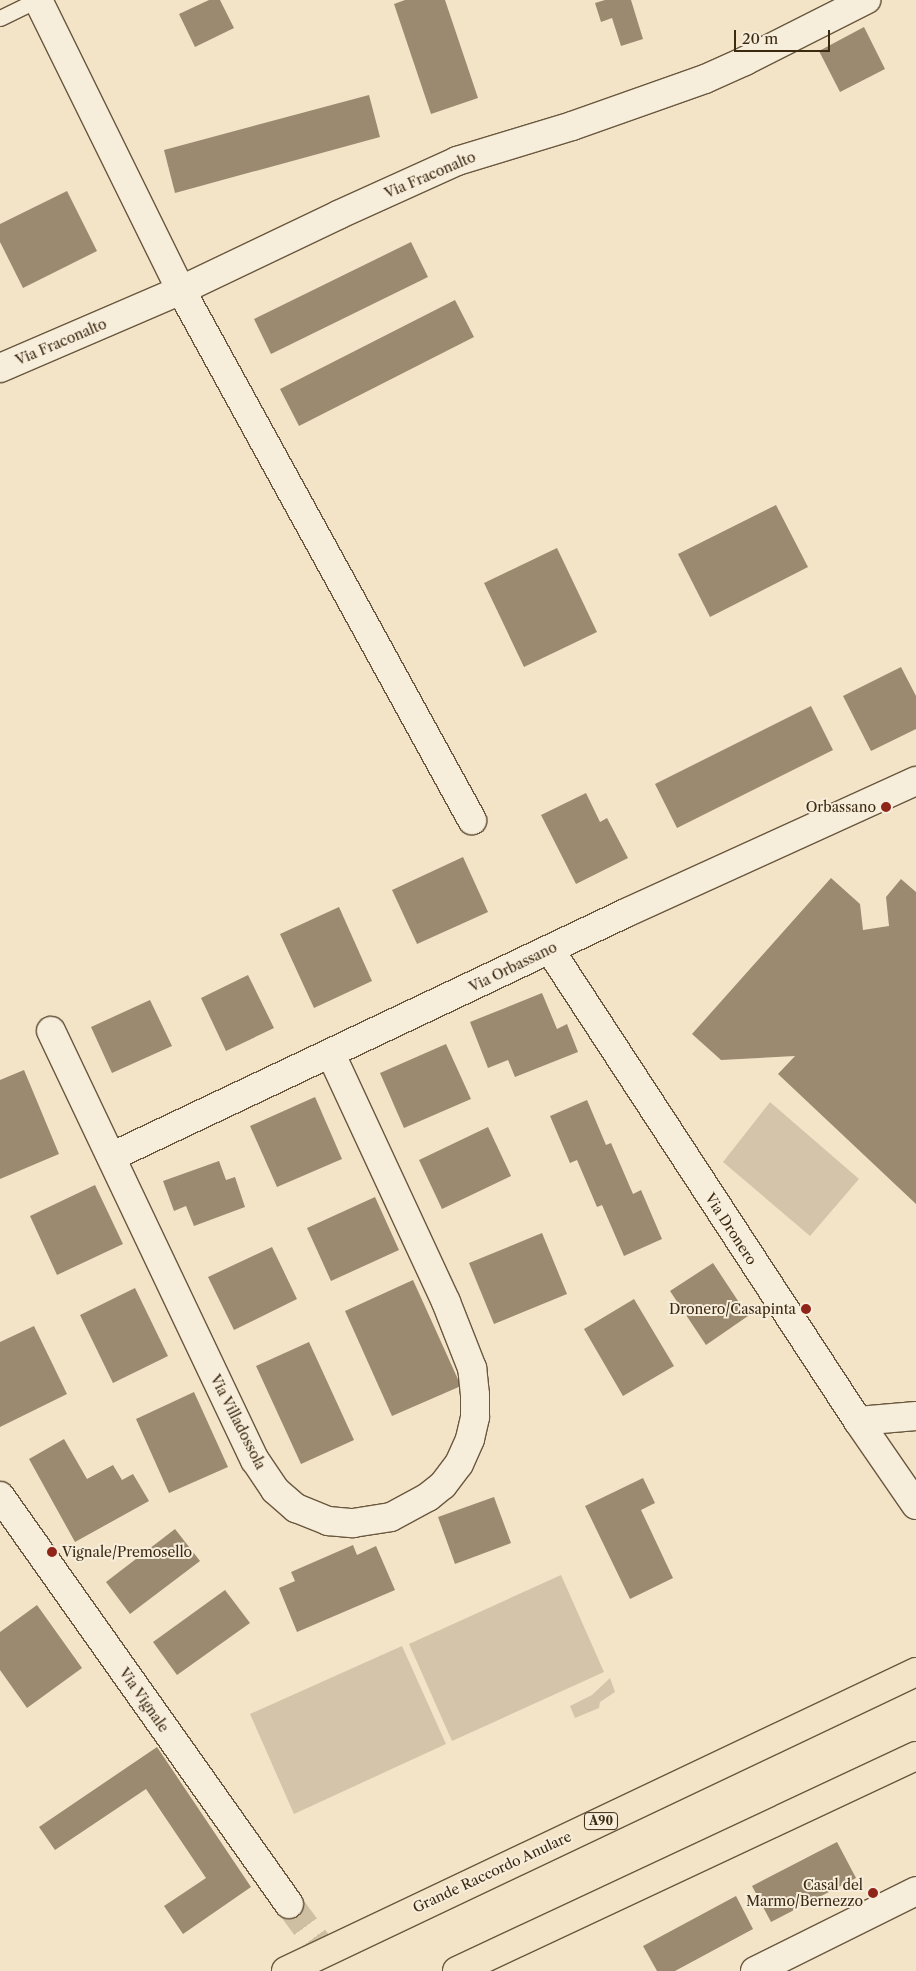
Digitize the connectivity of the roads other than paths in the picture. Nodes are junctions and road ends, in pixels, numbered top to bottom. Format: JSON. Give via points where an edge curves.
{"nodes":[{"id":1,"x":37,"y":0,"type":"edge"},
{"id":2,"x":866,"y":0,"type":"edge"},
{"id":3,"x":0,"y":18,"type":"edge"},
{"id":4,"x":182,"y":290,"type":"junction"},
{"id":5,"x":0,"y":368,"type":"edge"},
{"id":6,"x":916,"y":782,"type":"edge"},
{"id":7,"x":472,"y":820,"type":"dead end"},
{"id":8,"x":550,"y":950,"type":"junction"},
{"id":9,"x":51,"y":1031,"type":"dead end"},
{"id":10,"x":331,"y":1054,"type":"junction"},
{"id":11,"x":111,"y":1157,"type":"junction"},
{"id":12,"x":916,"y":1416,"type":"edge"},
{"id":13,"x":858,"y":1421,"type":"junction"},
{"id":14,"x":0,"y":1496,"type":"edge"},
{"id":15,"x":916,"y":1505,"type":"edge"},
{"id":16,"x":916,"y":1672,"type":"edge"},
{"id":17,"x":916,"y":1756,"type":"edge"},
{"id":18,"x":916,"y":1891,"type":"edge"},
{"id":19,"x":289,"y":1904,"type":"tunnel mouth"},
{"id":20,"x":286,"y":1971,"type":"edge"},
{"id":21,"x":457,"y":1971,"type":"edge"},
{"id":22,"x":755,"y":1971,"type":"edge"}],
"edges":[{"from":1,"to":3,"type":"lane"},
{"from":1,"to":4,"type":"street"},
{"from":2,"to":4,"type":"street","name":"Via Fraconalto","via":[[705,79],[457,162],[338,214]]},
{"from":4,"to":5,"type":"street","name":"Via Fraconalto"},
{"from":4,"to":7,"type":"street"},
{"from":6,"to":8,"type":"street","name":"Via Orbassano"},
{"from":8,"to":10,"type":"street","name":"Via Orbassano"},
{"from":8,"to":13,"type":"street","name":"Via Dronero"},
{"from":9,"to":11,"type":"street","name":"Via Villadossola"},
{"from":10,"to":11,"type":"street","name":"Via Orbassano"},
{"from":10,"to":11,"type":"street","name":"Via Villadossola","via":[[446,1302],[473,1375],[475,1417],[459,1464],[443,1485],[405,1510],[379,1520],[340,1523],[305,1513],[275,1490],[255,1460]]},
{"from":12,"to":13,"type":"street"},
{"from":13,"to":15,"type":"street","name":"Via Dronero"},
{"from":14,"to":19,"type":"street","name":"Via Vignale"},
{"from":16,"to":20,"type":"highway","name":"Grande Raccordo Anulare","number":"A90"},
{"from":17,"to":21,"type":"highway"},
{"from":18,"to":22,"type":"street"}]}
